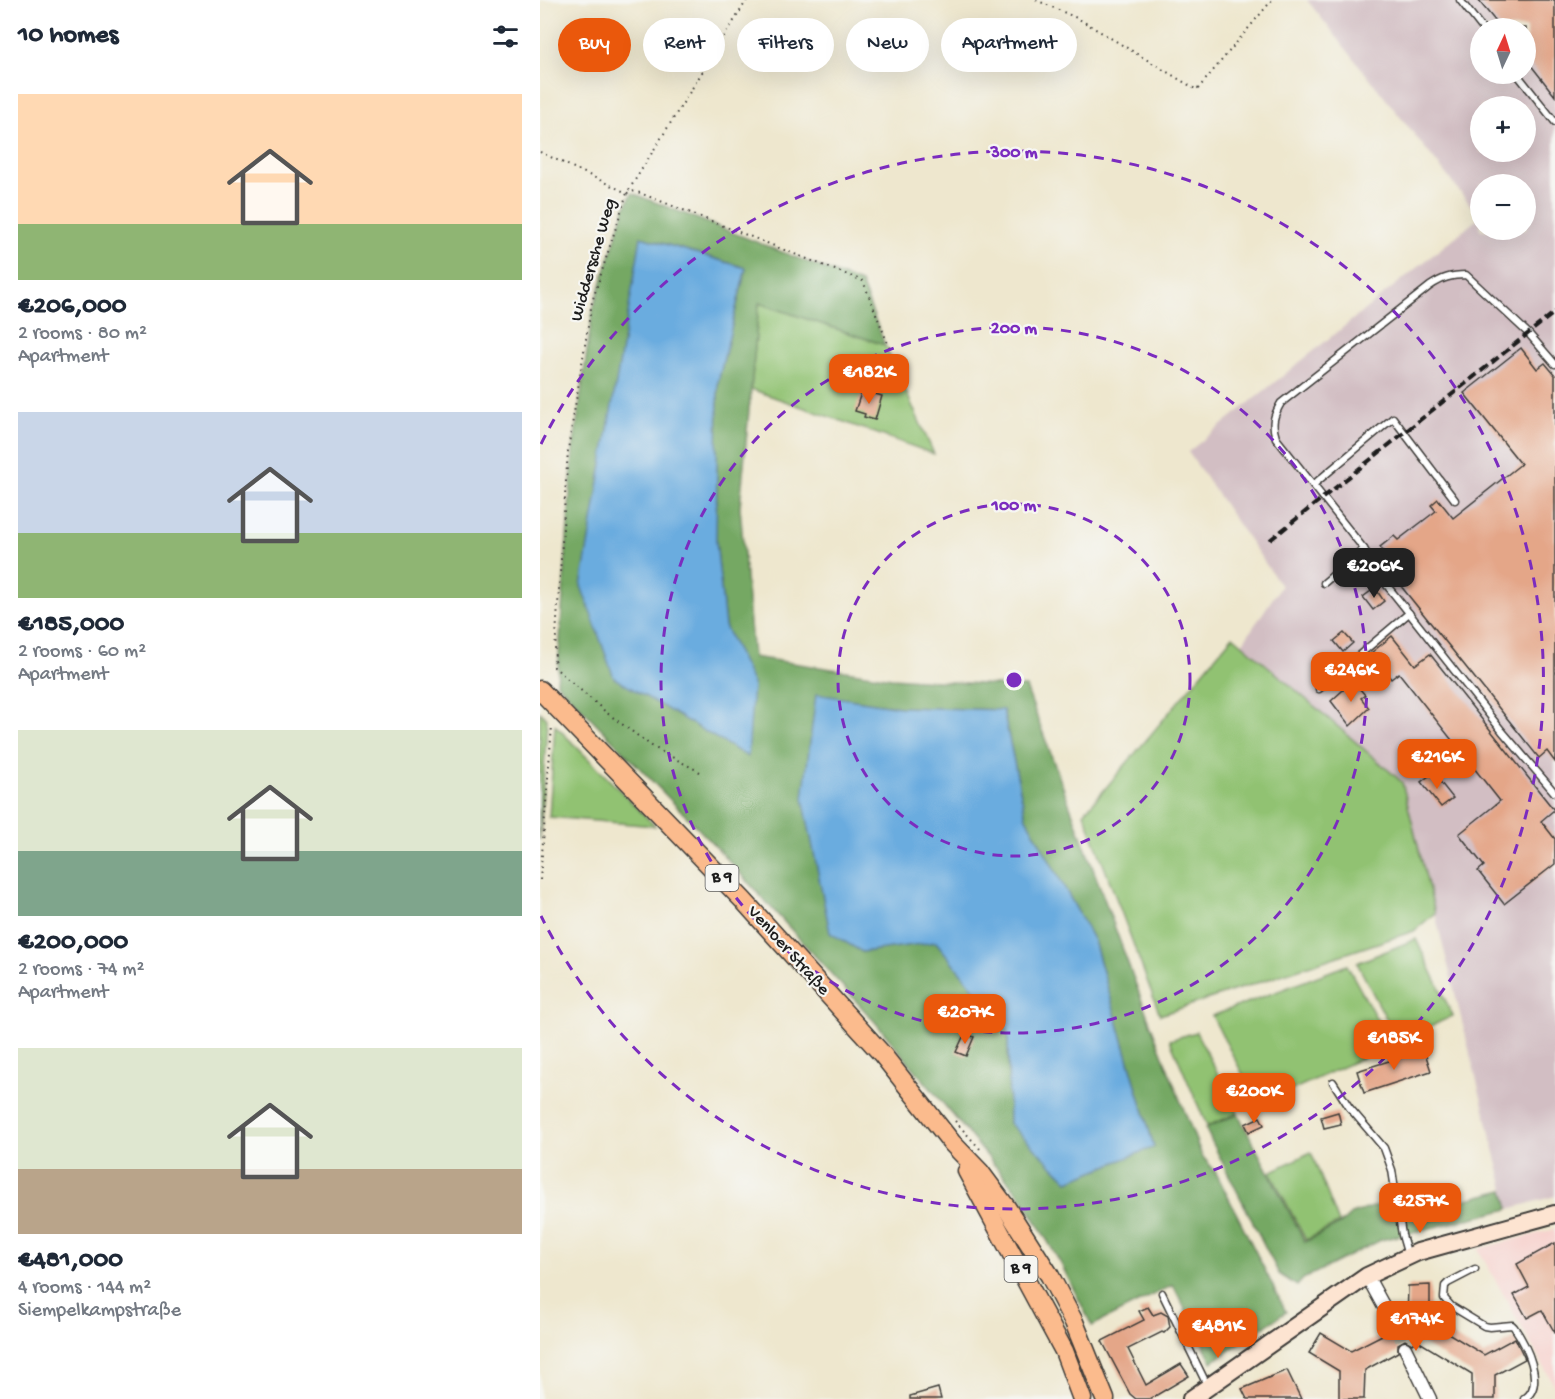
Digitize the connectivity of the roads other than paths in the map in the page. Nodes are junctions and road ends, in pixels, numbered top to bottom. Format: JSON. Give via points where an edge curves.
{"nodes":[{"id":1,"x":1460,"y":0,"type":"edge"},
{"id":2,"x":1474,"y":18,"type":"edge"},
{"id":3,"x":1525,"y":84,"type":"edge"},
{"id":4,"x":1555,"y":122,"type":"edge"},
{"id":5,"x":1555,"y":364,"type":"edge"},
{"id":6,"x":1313,"y":485,"type":"junction"},
{"id":7,"x":1455,"y":500,"type":"dead end"},
{"id":8,"x":1364,"y":549,"type":"junction"},
{"id":9,"x":1324,"y":583,"type":"dead end"},
{"id":10,"x":1409,"y":612,"type":"junction"},
{"id":11,"x":1319,"y":689,"type":"dead end"},
{"id":12,"x":540,"y":690,"type":"edge"},
{"id":13,"x":1555,"y":793,"type":"edge"},
{"id":14,"x":1334,"y":1082,"type":"dead end"},
{"id":15,"x":952,"y":1143,"type":"junction"},
{"id":16,"x":1555,"y":1214,"type":"edge"},
{"id":17,"x":1408,"y":1257,"type":"junction"},
{"id":18,"x":1475,"y":1269,"type":"dead end"},
{"id":19,"x":1367,"y":1276,"type":"junction"},
{"id":20,"x":1162,"y":1293,"type":"dead end"},
{"id":21,"x":1396,"y":1329,"type":"tunnel mouth"},
{"id":22,"x":1405,"y":1348,"type":"tunnel mouth"},
{"id":23,"x":1208,"y":1387,"type":"junction"},
{"id":24,"x":1082,"y":1399,"type":"edge"},
{"id":25,"x":1105,"y":1399,"type":"edge"},
{"id":26,"x":1191,"y":1399,"type":"edge"},
{"id":27,"x":1430,"y":1399,"type":"edge"},
{"id":28,"x":1524,"y":1399,"type":"edge"}],
"edges":[{"from":1,"to":2,"type":"lane"},
{"from":3,"to":4,"type":"lane"},
{"from":5,"to":6,"type":"lane","via":[[1529,333],[1466,275],[1442,278],[1281,403],[1272,427],[1276,438]]},
{"from":6,"to":7,"type":"lane","via":[[1393,418]]},
{"from":6,"to":8,"type":"lane"},
{"from":8,"to":9,"type":"lane"},
{"from":8,"to":10,"type":"lane"},
{"from":10,"to":11,"type":"lane"},
{"from":10,"to":13,"type":"lane"},
{"from":12,"to":15,"type":"main road","name":"Venloer Straße","number":"B 9","via":[[743,900],[882,1054]]},
{"from":14,"to":17,"type":"lane","via":[[1349,1107],[1384,1148],[1392,1170]]},
{"from":15,"to":24,"type":"main road","name":"Venloer Straße","number":"B 9","via":[[1064,1351]]},
{"from":15,"to":25,"type":"main road","name":"Venloer Straße","number":"B 9","via":[[980,1172],[1050,1276],[1074,1322]]},
{"from":16,"to":17,"type":"street"},
{"from":17,"to":19,"type":"street"},
{"from":18,"to":28,"type":"lane","via":[[1448,1283],[1444,1298],[1484,1326],[1515,1327],[1533,1369],[1531,1391]]},
{"from":19,"to":21,"type":"street"},
{"from":19,"to":23,"type":"street"},
{"from":20,"to":23,"type":"lane"},
{"from":22,"to":27,"type":"street"},
{"from":23,"to":26,"type":"street"}]}
